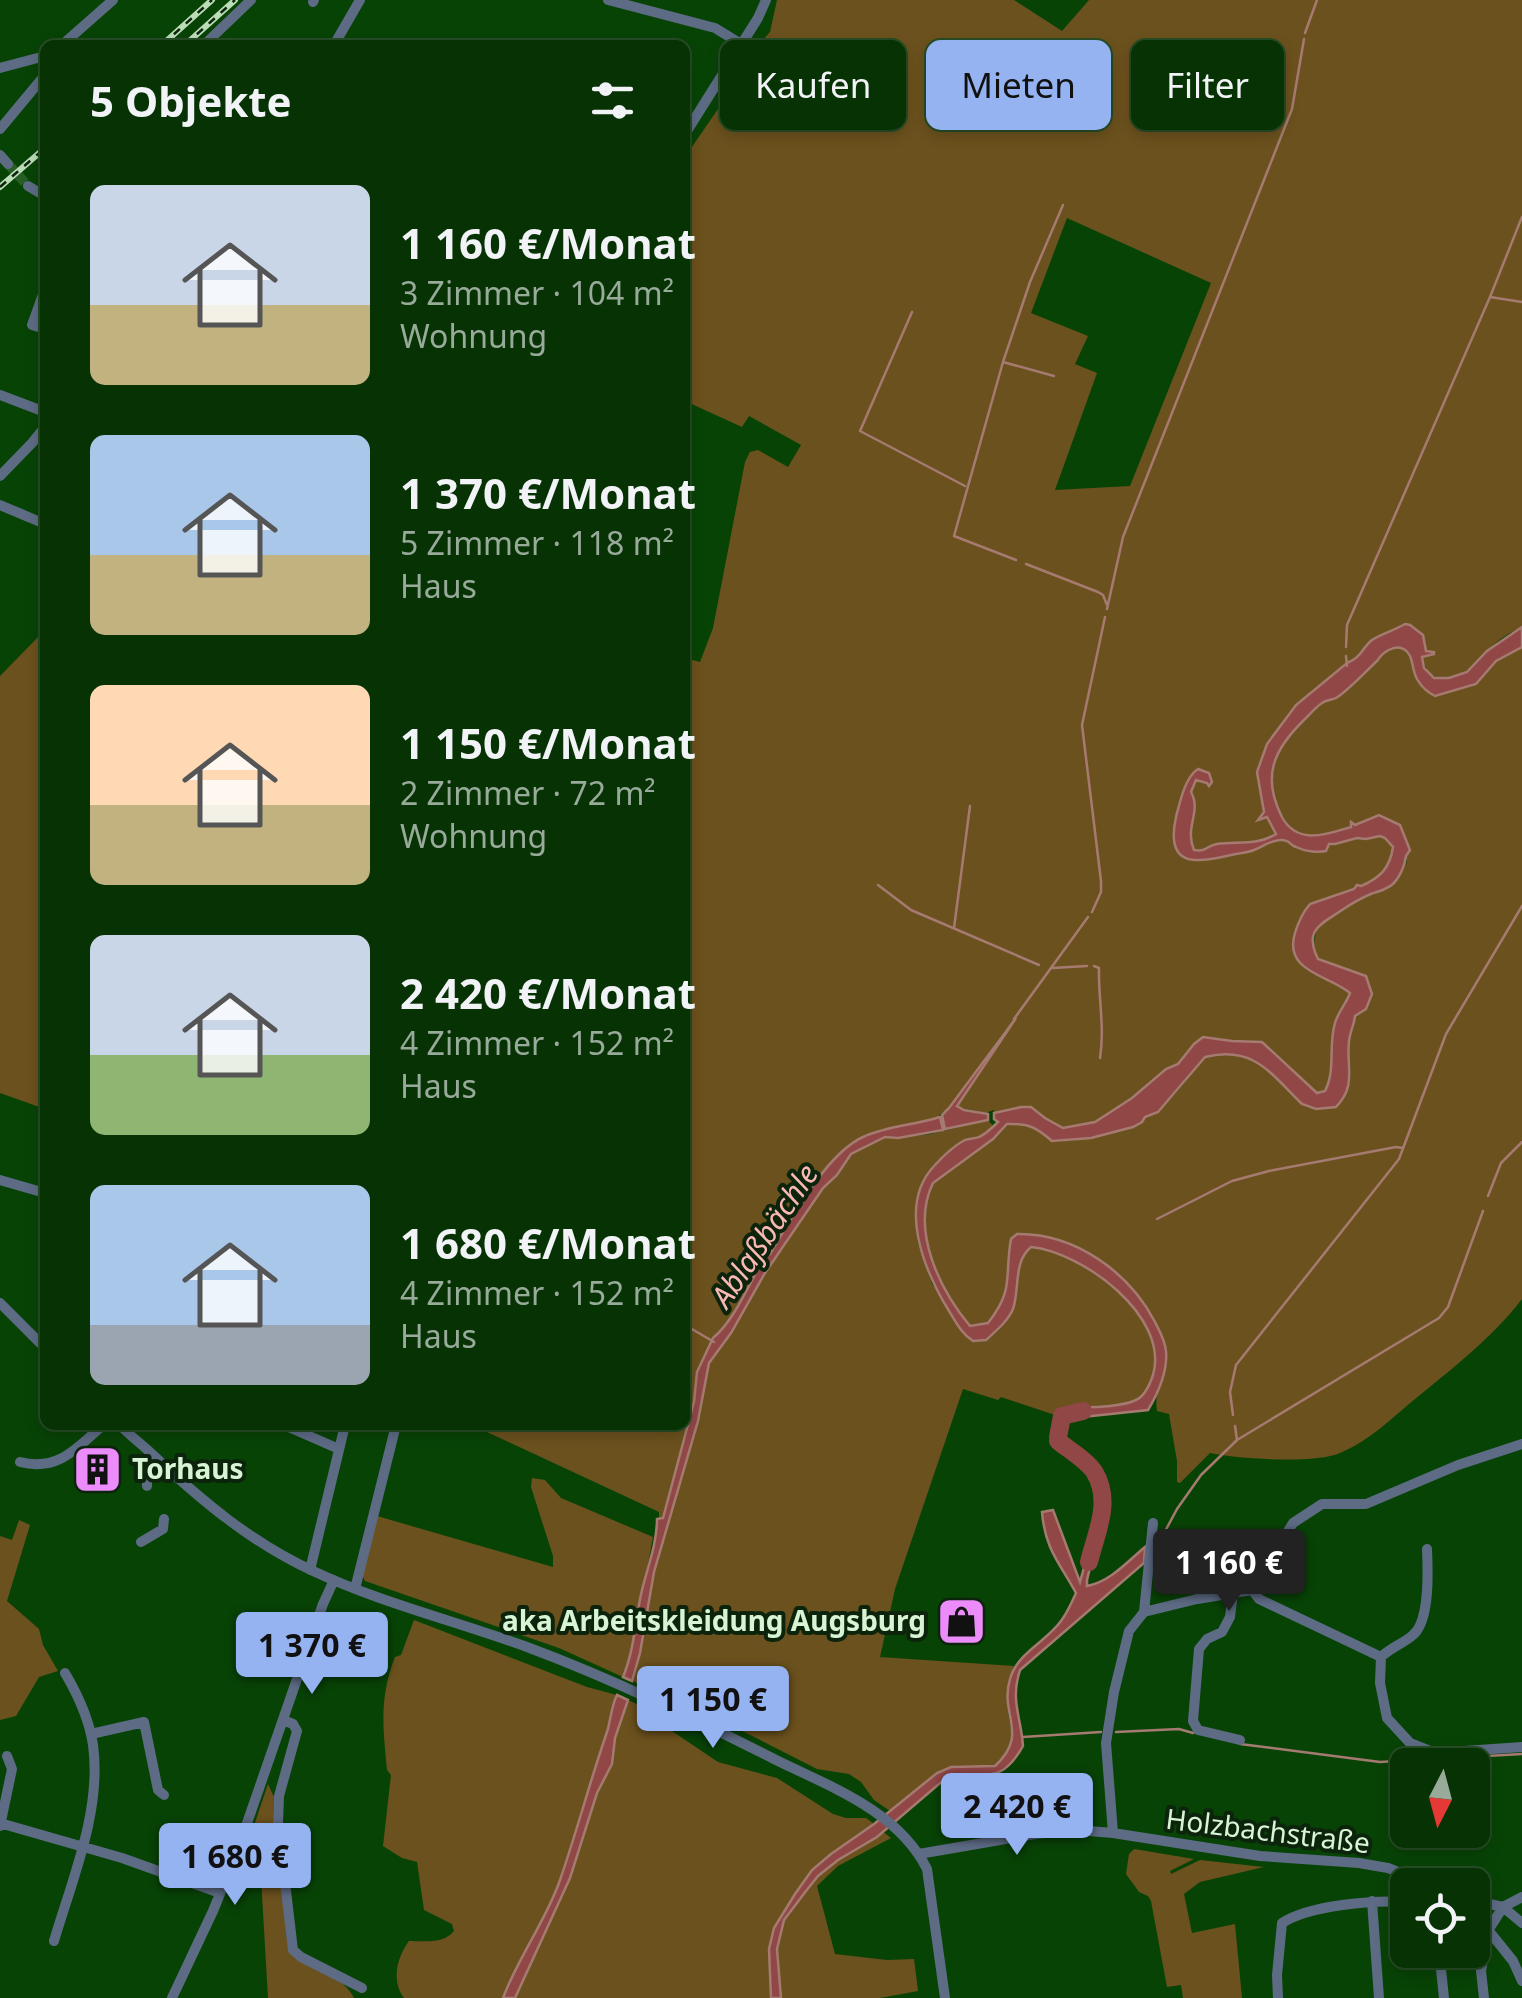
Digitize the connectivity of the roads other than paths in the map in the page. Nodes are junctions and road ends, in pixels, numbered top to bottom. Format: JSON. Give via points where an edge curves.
{"nodes":[{"id":1,"x":113,"y":0,"type":"edge"},
{"id":2,"x":251,"y":0,"type":"edge"},
{"id":3,"x":360,"y":0,"type":"edge"},
{"id":4,"x":608,"y":0,"type":"edge"},
{"id":5,"x":766,"y":0,"type":"edge"},
{"id":6,"x":68,"y":40,"type":"edge"},
{"id":7,"x":209,"y":40,"type":"edge"},
{"id":8,"x":337,"y":40,"type":"edge"},
{"id":9,"x":734,"y":40,"type":"edge"},
{"id":10,"x":744,"y":40,"type":"edge"},
{"id":11,"x":40,"y":57,"type":"edge"},
{"id":12,"x":0,"y":68,"type":"edge"},
{"id":13,"x":720,"y":78,"type":"edge"},
{"id":14,"x":40,"y":81,"type":"edge"},
{"id":15,"x":690,"y":126,"type":"edge"},
{"id":16,"x":0,"y":129,"type":"edge"},
{"id":17,"x":28,"y":186,"type":"tunnel mouth"},
{"id":18,"x":40,"y":193,"type":"edge"},
{"id":19,"x":40,"y":302,"type":"edge"},
{"id":20,"x":40,"y":328,"type":"edge"},
{"id":21,"x":0,"y":395,"type":"edge"},
{"id":22,"x":40,"y":410,"type":"edge"},
{"id":23,"x":40,"y":432,"type":"edge"},
{"id":24,"x":0,"y":476,"type":"edge"},
{"id":25,"x":0,"y":506,"type":"edge"},
{"id":26,"x":40,"y":522,"type":"edge"},
{"id":27,"x":0,"y":1180,"type":"edge"},
{"id":28,"x":40,"y":1192,"type":"edge"},
{"id":29,"x":0,"y":1303,"type":"edge"},
{"id":30,"x":40,"y":1343,"type":"edge"},
{"id":31,"x":96,"y":1430,"type":"edge"},
{"id":32,"x":125,"y":1430,"type":"edge"},
{"id":33,"x":295,"y":1430,"type":"edge"},
{"id":34,"x":344,"y":1430,"type":"edge"},
{"id":35,"x":395,"y":1430,"type":"edge"},
{"id":36,"x":1522,"y":1444,"type":"edge"},
{"id":37,"x":339,"y":1449,"type":"junction"},
{"id":38,"x":20,"y":1462,"type":"dead end"},
{"id":39,"x":161,"y":1463,"type":"junction"},
{"id":40,"x":147,"y":1486,"type":"dead end"},
{"id":41,"x":164,"y":1519,"type":"dead end"},
{"id":42,"x":1152,"y":1523,"type":"dead end"},
{"id":43,"x":141,"y":1542,"type":"dead end"},
{"id":44,"x":1427,"y":1550,"type":"dead end"},
{"id":45,"x":310,"y":1570,"type":"junction"},
{"id":46,"x":334,"y":1580,"type":"junction"},
{"id":47,"x":354,"y":1589,"type":"junction"},
{"id":48,"x":1252,"y":1590,"type":"junction"},
{"id":49,"x":1233,"y":1593,"type":"junction"},
{"id":50,"x":1144,"y":1612,"type":"junction"},
{"id":51,"x":1381,"y":1657,"type":"junction"},
{"id":52,"x":64,"y":1673,"type":"dead end"},
{"id":53,"x":283,"y":1720,"type":"junction"},
{"id":54,"x":91,"y":1734,"type":"junction"},
{"id":55,"x":1240,"y":1740,"type":"dead end"},
{"id":56,"x":1522,"y":1747,"type":"edge"},
{"id":57,"x":7,"y":1756,"type":"dead end"},
{"id":58,"x":164,"y":1795,"type":"dead end"},
{"id":59,"x":0,"y":1824,"type":"edge"},
{"id":60,"x":1113,"y":1834,"type":"junction"},
{"id":61,"x":82,"y":1846,"type":"junction"},
{"id":62,"x":919,"y":1854,"type":"junction"},
{"id":63,"x":1390,"y":1869,"type":"edge"},
{"id":64,"x":220,"y":1894,"type":"junction"},
{"id":65,"x":1522,"y":1897,"type":"edge"},
{"id":66,"x":1372,"y":1900,"type":"junction"},
{"id":67,"x":1390,"y":1901,"type":"edge"},
{"id":68,"x":1490,"y":1904,"type":"edge"},
{"id":69,"x":1503,"y":1907,"type":"junction"},
{"id":70,"x":1522,"y":1923,"type":"edge"},
{"id":71,"x":1490,"y":1926,"type":"edge"},
{"id":72,"x":1490,"y":1932,"type":"edge"},
{"id":73,"x":54,"y":1941,"type":"dead end"},
{"id":74,"x":1441,"y":1968,"type":"edge"},
{"id":75,"x":1482,"y":1968,"type":"edge"},
{"id":76,"x":1522,"y":1982,"type":"edge"},
{"id":77,"x":362,"y":1988,"type":"dead end"},
{"id":78,"x":172,"y":1998,"type":"edge"},
{"id":79,"x":945,"y":1998,"type":"edge"},
{"id":80,"x":1278,"y":1998,"type":"edge"},
{"id":81,"x":1379,"y":1998,"type":"edge"},
{"id":82,"x":1444,"y":1998,"type":"edge"},
{"id":83,"x":1484,"y":1998,"type":"edge"}],
"edges":[{"from":1,"to":6,"type":"street"},
{"from":2,"to":7,"type":"street"},
{"from":3,"to":8,"type":"street"},
{"from":4,"to":9,"type":"street","via":[[715,28]]},
{"from":5,"to":10,"type":"street"},
{"from":11,"to":12,"type":"street"},
{"from":13,"to":15,"type":"street"},
{"from":14,"to":16,"type":"street"},
{"from":17,"to":18,"type":"street"},
{"from":19,"to":20,"type":"street","via":[[32,325]]},
{"from":21,"to":22,"type":"street"},
{"from":23,"to":24,"type":"street"},
{"from":25,"to":26,"type":"street"},
{"from":27,"to":28,"type":"street"},
{"from":29,"to":30,"type":"street"},
{"from":31,"to":38,"type":"street","via":[[54,1462]]},
{"from":32,"to":39,"type":"street"},
{"from":33,"to":37,"type":"street"},
{"from":34,"to":37,"type":"street"},
{"from":35,"to":47,"type":"street"},
{"from":36,"to":48,"type":"street","via":[[1366,1504],[1322,1504],[1293,1523]]},
{"from":37,"to":45,"type":"street"},
{"from":39,"to":40,"type":"street"},
{"from":39,"to":45,"type":"street","via":[[227,1520]]},
{"from":41,"to":43,"type":"street","via":[[163,1529]]},
{"from":42,"to":50,"type":"street"},
{"from":44,"to":51,"type":"street","via":[[1426,1604],[1416,1633]]},
{"from":45,"to":46,"type":"street"},
{"from":46,"to":47,"type":"street"},
{"from":46,"to":53,"type":"street"},
{"from":47,"to":62,"type":"street","via":[[606,1678],[850,1796]]},
{"from":48,"to":49,"type":"street"},
{"from":48,"to":51,"type":"street"},
{"from":49,"to":50,"type":"street"},
{"from":49,"to":55,"type":"street","via":[[1222,1632],[1199,1649],[1193,1721],[1198,1730]]},
{"from":50,"to":60,"type":"street","via":[[1129,1632],[1106,1742]]},
{"from":51,"to":56,"type":"street","via":[[1387,1718],[1410,1743],[1434,1753]]},
{"from":52,"to":54,"type":"street"},
{"from":53,"to":64,"type":"street"},
{"from":53,"to":77,"type":"street","via":[[298,1731],[281,1782],[278,1822],[293,1950]]},
{"from":54,"to":58,"type":"street","via":[[144,1722]]},
{"from":54,"to":61,"type":"street","via":[[94,1777]]},
{"from":57,"to":59,"type":"street","via":[[12,1769]]},
{"from":59,"to":61,"type":"street"},
{"from":60,"to":62,"type":"street","name":"Holzbachstraße","via":[[1054,1832]]},
{"from":60,"to":63,"type":"street","name":"Holzbachstraße"},
{"from":61,"to":64,"type":"street"},
{"from":61,"to":73,"type":"street"},
{"from":62,"to":79,"type":"street","via":[[930,1885]]},
{"from":64,"to":78,"type":"street"},
{"from":65,"to":69,"type":"street"},
{"from":66,"to":67,"type":"street"},
{"from":66,"to":80,"type":"street","via":[[1282,1924]]},
{"from":66,"to":81,"type":"street"},
{"from":68,"to":69,"type":"street"},
{"from":69,"to":70,"type":"street"},
{"from":69,"to":71,"type":"street"},
{"from":72,"to":76,"type":"street"},
{"from":74,"to":82,"type":"street"},
{"from":75,"to":83,"type":"street"}]}
